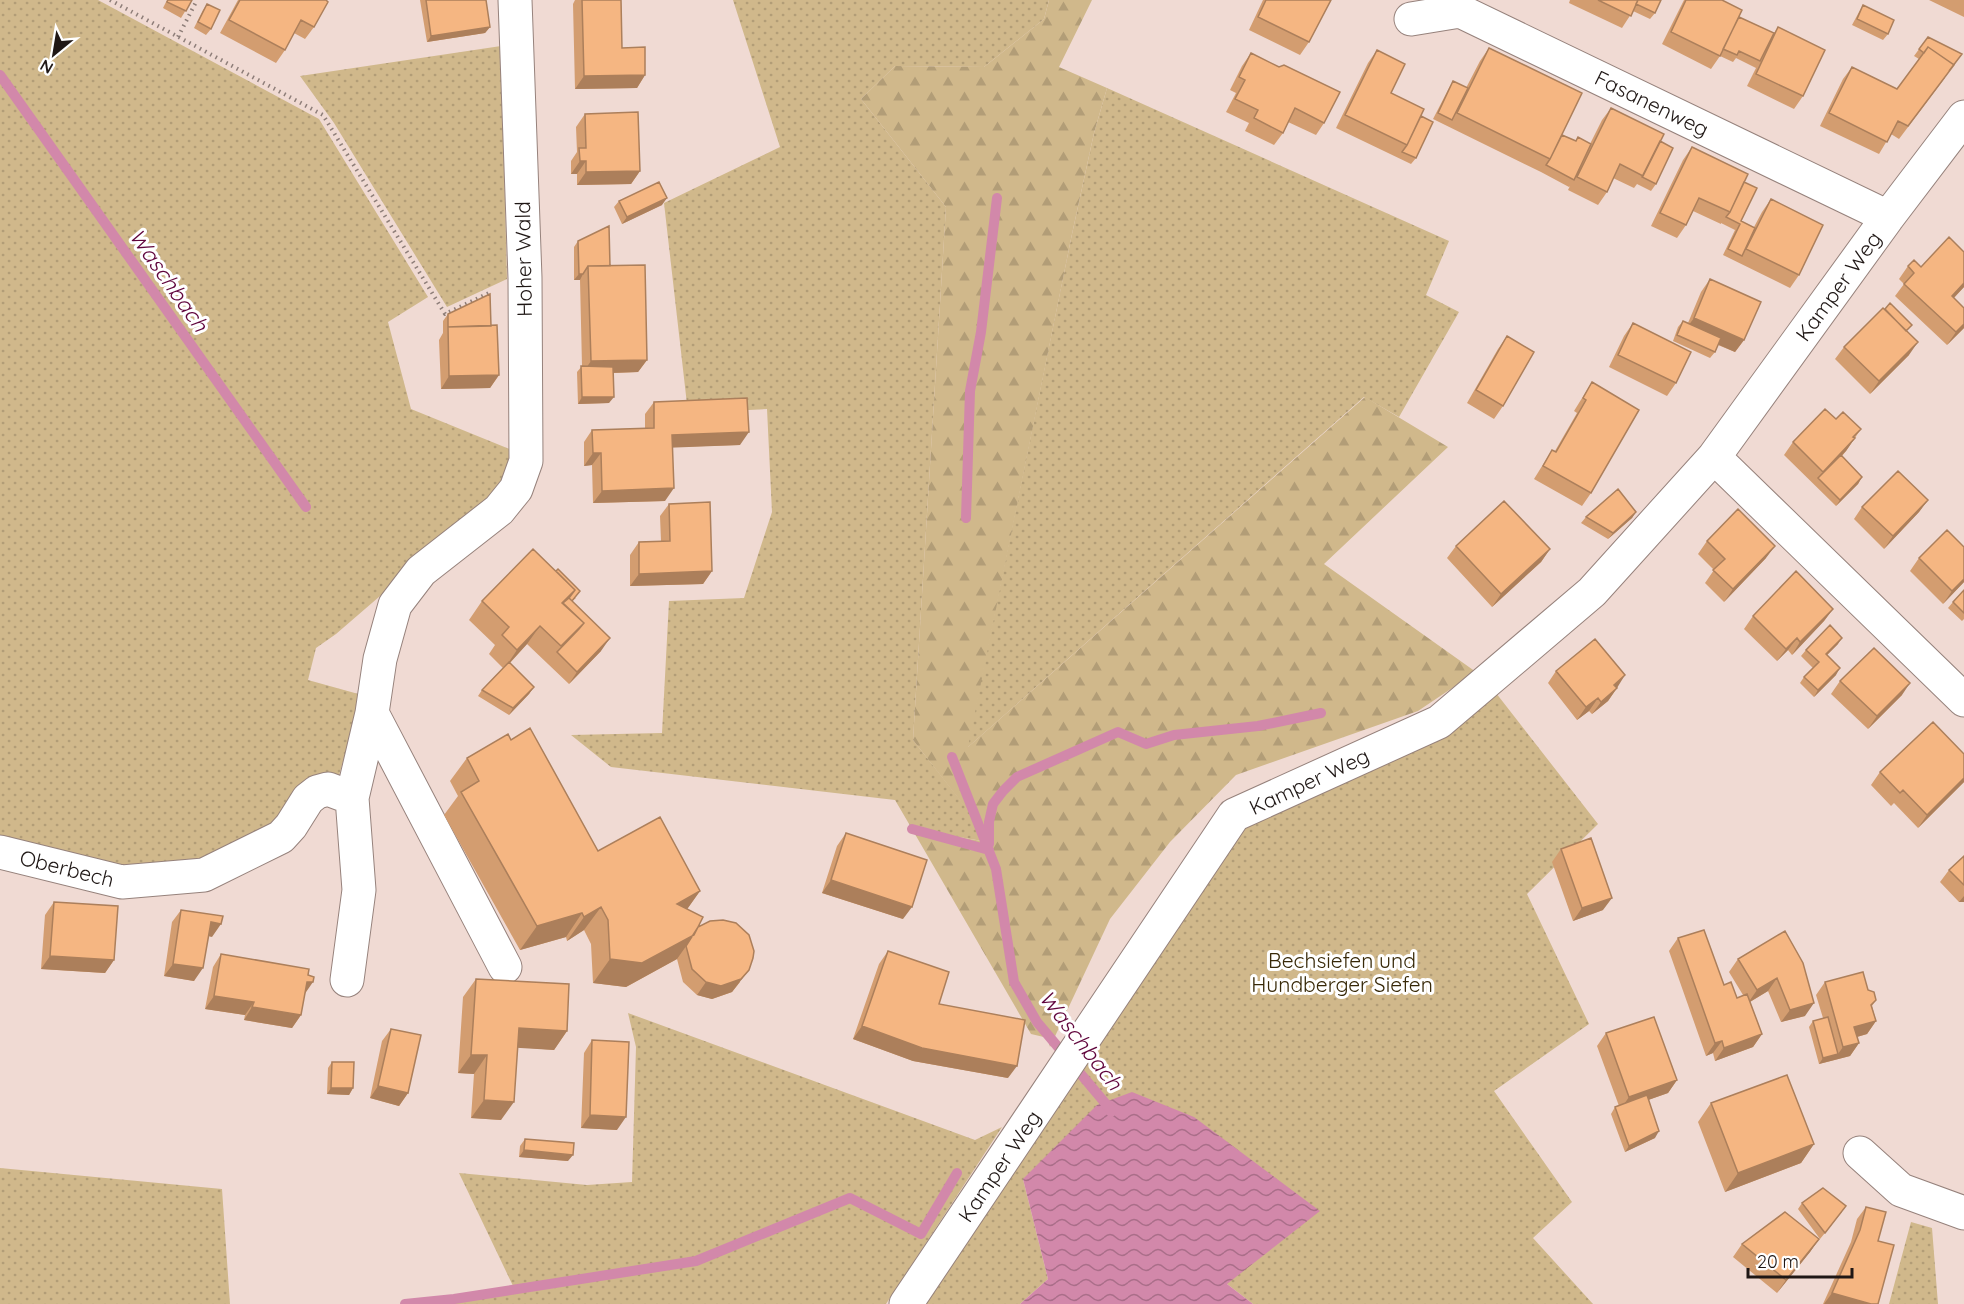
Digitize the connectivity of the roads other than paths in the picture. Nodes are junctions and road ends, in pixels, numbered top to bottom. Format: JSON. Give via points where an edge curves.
{"nodes":[{"id":1,"x":515,"y":0,"type":"edge"},
{"id":2,"x":1411,"y":19,"type":"dead end"},
{"id":3,"x":1964,"y":117,"type":"edge"},
{"id":4,"x":1888,"y":217,"type":"junction"},
{"id":5,"x":1714,"y":457,"type":"junction"},
{"id":6,"x":1964,"y":700,"type":"edge"},
{"id":7,"x":372,"y":713,"type":"junction"},
{"id":8,"x":352,"y":798,"type":"junction"},
{"id":9,"x":0,"y":852,"type":"edge"},
{"id":10,"x":505,"y":967,"type":"dead end"},
{"id":11,"x":347,"y":980,"type":"dead end"},
{"id":12,"x":1860,"y":1153,"type":"dead end"},
{"id":13,"x":1964,"y":1213,"type":"edge"},
{"id":14,"x":906,"y":1304,"type":"edge"}],
"edges":[{"from":1,"to":7,"type":"street","name":"Hoher Wald","via":[[525,278],[526,461],[516,489],[499,510],[421,571],[395,605]]},
{"from":2,"to":4,"type":"street","name":"Fasanenweg","via":[[1460,11]]},
{"from":3,"to":4,"type":"street","name":"Kamper Weg"},
{"from":4,"to":5,"type":"street","name":"Kamper Weg"},
{"from":5,"to":6,"type":"street"},
{"from":5,"to":14,"type":"street","name":"Kamper Weg","via":[[1592,592],[1438,722],[1234,815]]},
{"from":7,"to":8,"type":"street"},
{"from":7,"to":10,"type":"street"},
{"from":8,"to":9,"type":"street","name":"Oberbech","via":[[328,789],[317,792],[281,837],[204,875],[122,882]]},
{"from":8,"to":11,"type":"street","via":[[359,890]]},
{"from":12,"to":13,"type":"street","via":[[1900,1190]]}]}
